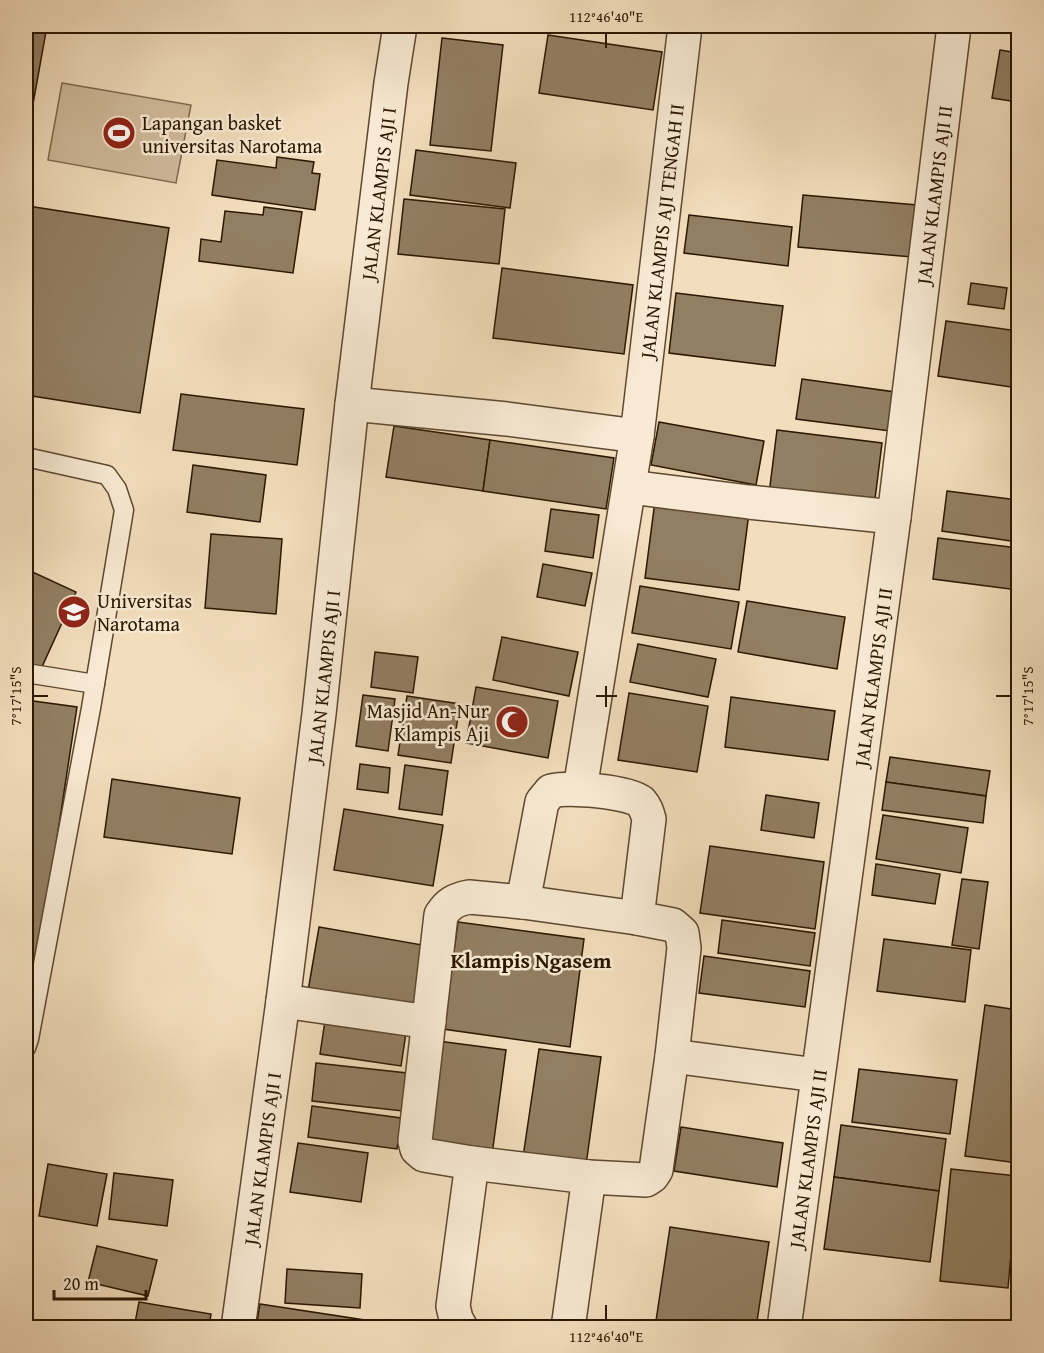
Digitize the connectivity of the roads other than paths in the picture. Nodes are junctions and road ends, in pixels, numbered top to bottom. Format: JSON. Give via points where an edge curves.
{"nodes":[{"id":1,"x":400,"y":26,"type":"edge"},
{"id":2,"x":685,"y":26,"type":"edge"},
{"id":3,"x":954,"y":26,"type":"edge"},
{"id":4,"x":352,"y":404,"type":"junction"},
{"id":5,"x":637,"y":436,"type":"junction"},
{"id":6,"x":26,"y":458,"type":"edge"},
{"id":7,"x":630,"y":487,"type":"junction"},
{"id":8,"x":894,"y":517,"type":"junction"},
{"id":9,"x":26,"y":673,"type":"edge"},
{"id":10,"x":95,"y":684,"type":"junction"},
{"id":11,"x":580,"y":789,"type":"junction"},
{"id":12,"x":523,"y":902,"type":"junction"},
{"id":13,"x":637,"y":918,"type":"junction"},
{"id":14,"x":283,"y":1001,"type":"junction"},
{"id":15,"x":429,"y":1022,"type":"junction"},
{"id":16,"x":26,"y":1048,"type":"edge"},
{"id":17,"x":672,"y":1056,"type":"junction"},
{"id":18,"x":817,"y":1075,"type":"junction"},
{"id":19,"x":472,"y":1163,"type":"junction"},
{"id":20,"x":590,"y":1177,"type":"junction"},
{"id":21,"x":238,"y":1328,"type":"edge"},
{"id":22,"x":461,"y":1328,"type":"edge"},
{"id":23,"x":568,"y":1328,"type":"edge"},
{"id":24,"x":784,"y":1328,"type":"edge"}],
"edges":[{"from":1,"to":4,"type":"street","name":"JALAN KLAMPIS AJI I"},
{"from":2,"to":5,"type":"street","name":"JALAN KLAMPIS AJI TENGAH II"},
{"from":3,"to":8,"type":"street","name":"JALAN KLAMPIS AJI II"},
{"from":4,"to":5,"type":"street"},
{"from":4,"to":14,"type":"street","name":"JALAN KLAMPIS AJI I"},
{"from":5,"to":7,"type":"street","name":"JALAN KLAMPIS AJI TENGAH II"},
{"from":6,"to":10,"type":"lane","via":[[107,475],[124,510]]},
{"from":7,"to":8,"type":"street"},
{"from":7,"to":11,"type":"street","name":"JALAN KLAMPIS AJI TENGAH II"},
{"from":8,"to":18,"type":"street","name":"JALAN KLAMPIS AJI II"},
{"from":9,"to":10,"type":"lane"},
{"from":10,"to":16,"type":"lane"},
{"from":11,"to":12,"type":"street","via":[[551,790],[542,802]]},
{"from":11,"to":13,"type":"street","via":[[632,797],[647,810]]},
{"from":12,"to":13,"type":"street"},
{"from":12,"to":15,"type":"street","via":[[470,897],[447,906],[441,915]]},
{"from":13,"to":17,"type":"street","via":[[673,925],[682,933],[684,948]]},
{"from":14,"to":15,"type":"street"},
{"from":14,"to":21,"type":"street","name":"JALAN KLAMPIS AJI I"},
{"from":15,"to":19,"type":"street","via":[[417,1149],[424,1155]]},
{"from":17,"to":18,"type":"street"},
{"from":17,"to":20,"type":"street","via":[[652,1176],[646,1180]]},
{"from":18,"to":24,"type":"street","name":"JALAN KLAMPIS AJI II"},
{"from":19,"to":20,"type":"street"},
{"from":19,"to":22,"type":"street","via":[[453,1306]]},
{"from":20,"to":23,"type":"street"}]}
